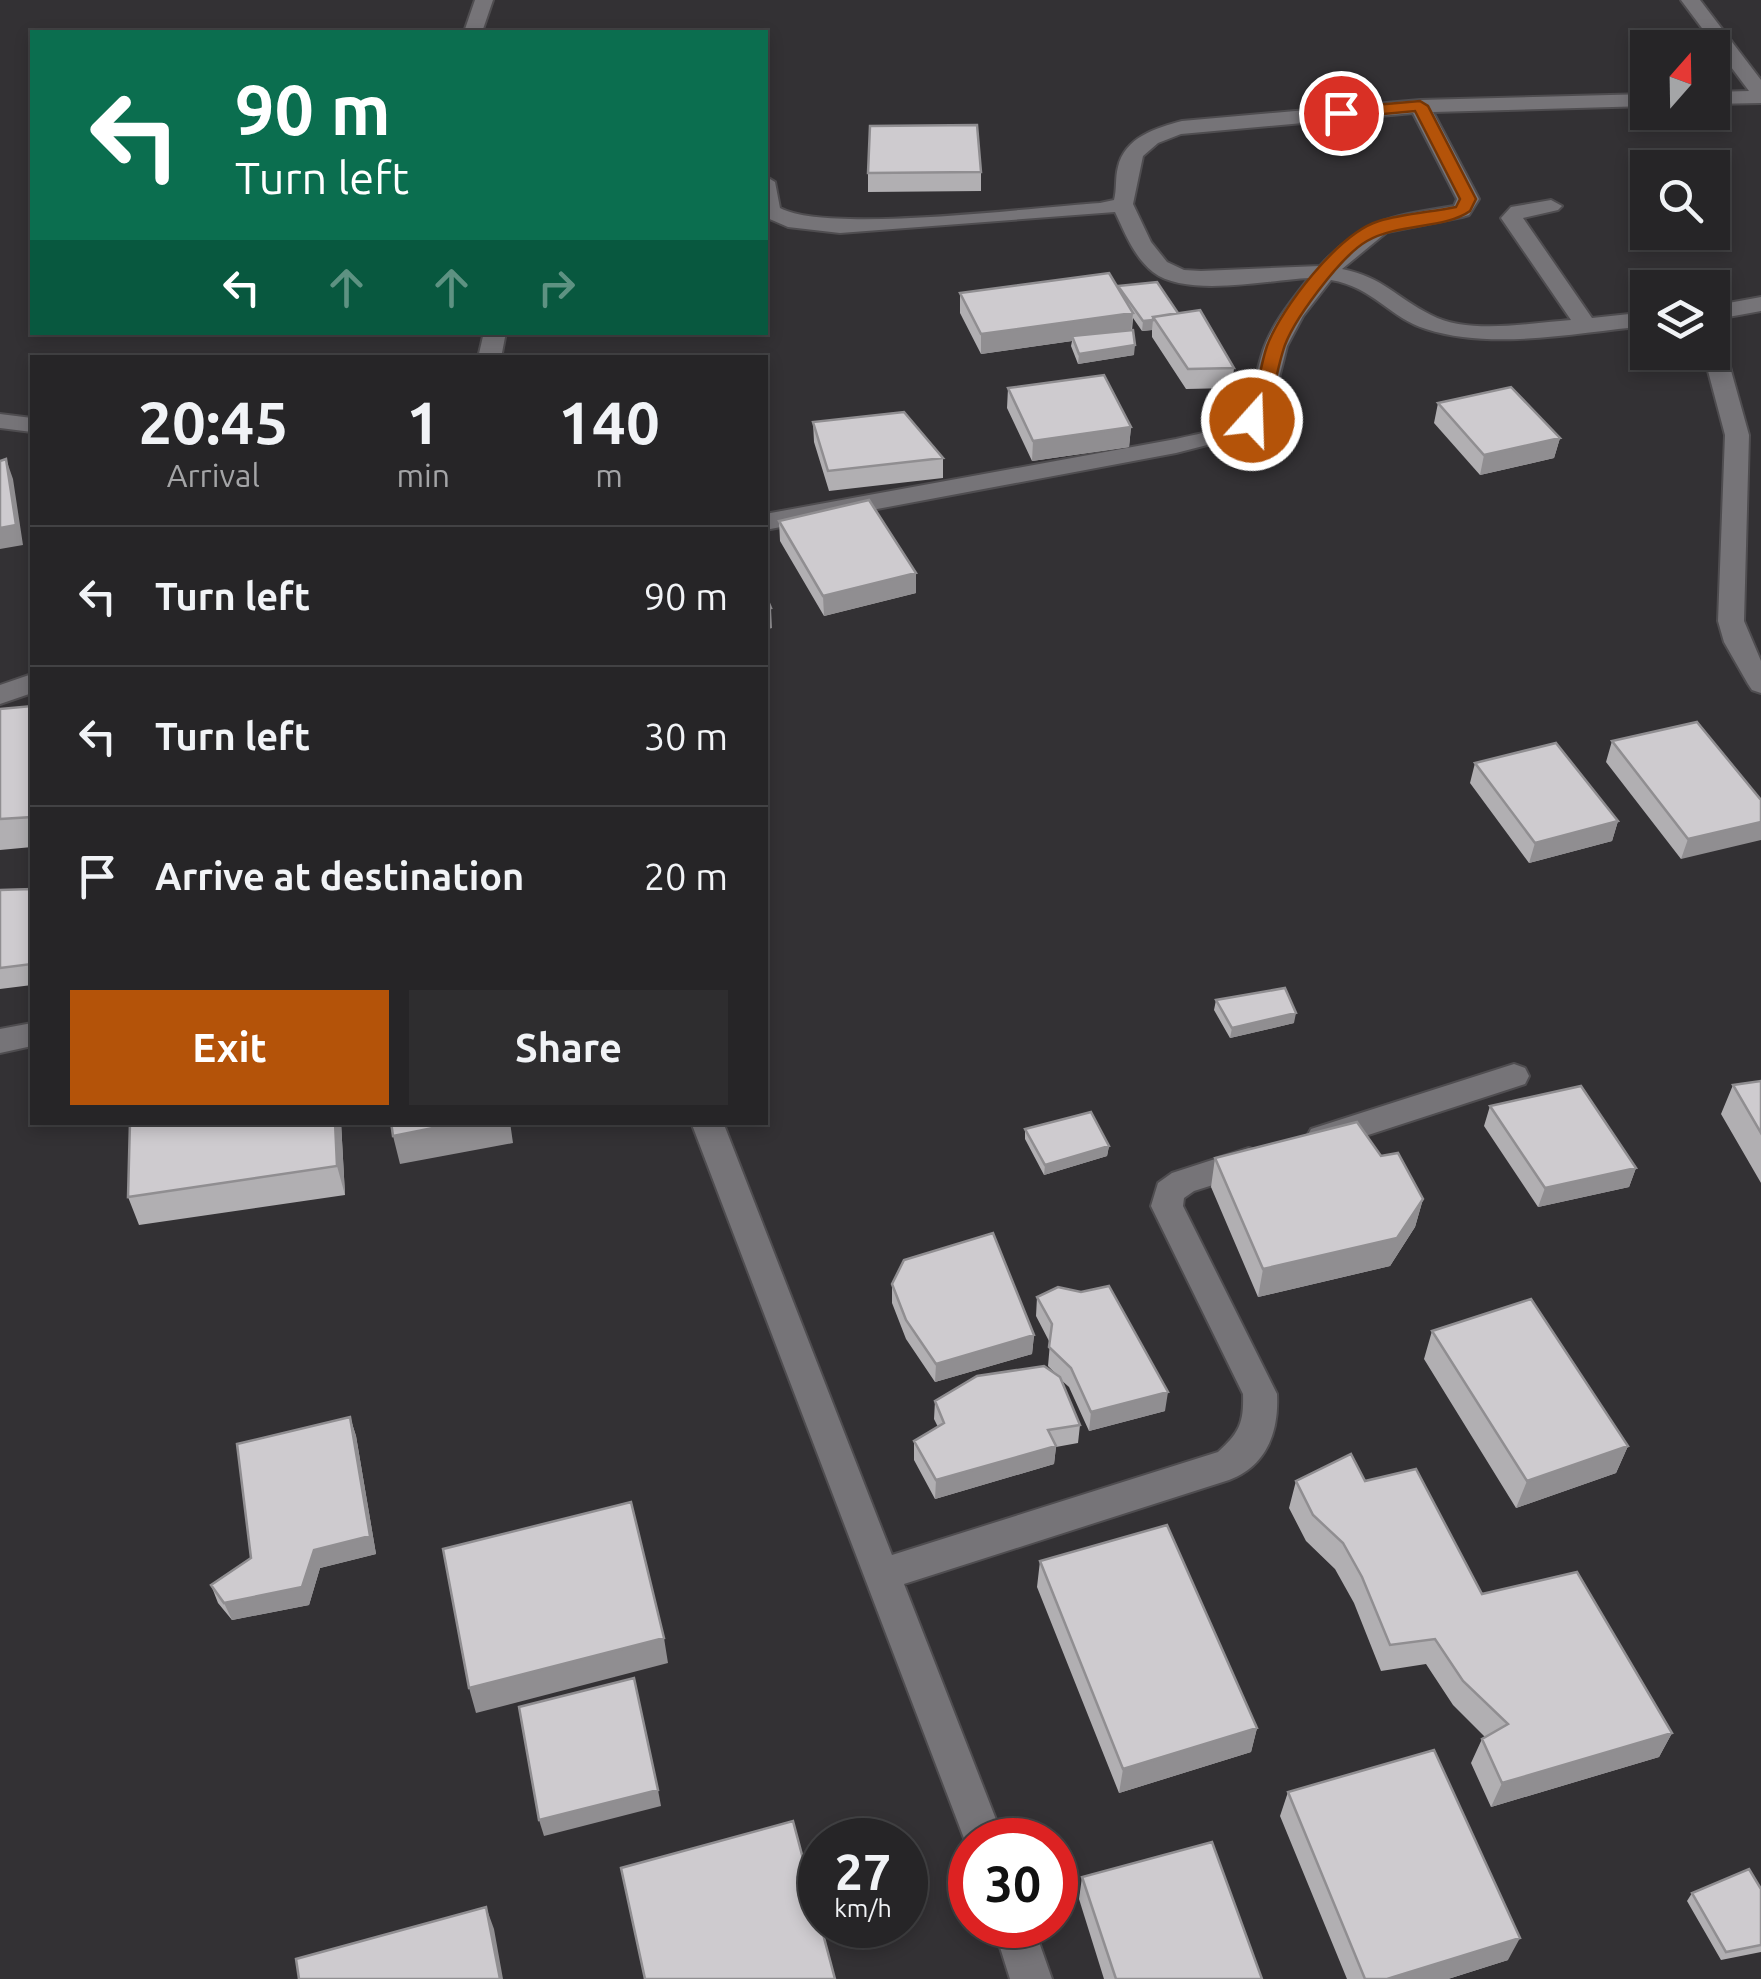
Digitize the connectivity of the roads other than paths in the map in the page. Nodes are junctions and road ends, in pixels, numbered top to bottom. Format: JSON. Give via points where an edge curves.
{"nodes":[{"id":1,"x":484,"y":0,"type":"edge"},
{"id":2,"x":1690,"y":0,"type":"edge"},
{"id":3,"x":474,"y":30,"type":"edge"},
{"id":4,"x":1761,"y":95,"type":"edge"},
{"id":5,"x":1730,"y":97,"type":"edge"},
{"id":6,"x":1630,"y":100,"type":"edge"},
{"id":7,"x":1420,"y":106,"type":"junction"},
{"id":8,"x":768,"y":199,"type":"edge"},
{"id":9,"x":1122,"y":204,"type":"junction"},
{"id":10,"x":1550,"y":206,"type":"dead end"},
{"id":11,"x":1329,"y":273,"type":"junction"},
{"id":12,"x":1761,"y":304,"type":"edge"},
{"id":13,"x":1730,"y":310,"type":"edge"},
{"id":14,"x":1630,"y":320,"type":"edge"},
{"id":15,"x":1585,"y":324,"type":"junction"},
{"id":16,"x":1719,"y":370,"type":"edge"},
{"id":17,"x":0,"y":421,"type":"edge"},
{"id":18,"x":30,"y":425,"type":"edge"},
{"id":19,"x":768,"y":521,"type":"edge"},
{"id":20,"x":30,"y":684,"type":"edge"},
{"id":21,"x":1761,"y":684,"type":"edge"},
{"id":22,"x":0,"y":694,"type":"edge"},
{"id":23,"x":30,"y":1035,"type":"edge"},
{"id":24,"x":0,"y":1041,"type":"edge"},
{"id":25,"x":1514,"y":1076,"type":"dead end"},
{"id":26,"x":708,"y":1125,"type":"edge"},
{"id":27,"x":883,"y":1574,"type":"junction"},
{"id":28,"x":976,"y":1818,"type":"edge"},
{"id":29,"x":1021,"y":1948,"type":"edge"},
{"id":30,"x":1031,"y":1979,"type":"edge"}],
"edges":[{"from":1,"to":3,"type":"street"},
{"from":2,"to":4,"type":"street"},
{"from":4,"to":5,"type":"street"},
{"from":6,"to":7,"type":"street"},
{"from":7,"to":9,"type":"street","via":[[1182,127],[1153,136],[1129,164],[1130,191]]},
{"from":7,"to":11,"type":"street","via":[[1468,199],[1462,211],[1381,226],[1354,241]]},
{"from":8,"to":9,"type":"street","via":[[770,211],[788,221],[840,228]]},
{"from":9,"to":11,"type":"street","via":[[1152,262],[1171,274]]},
{"from":10,"to":15,"type":"street","via":[[1512,218]]},
{"from":11,"to":15,"type":"street","via":[[1363,281],[1437,326]]},
{"from":11,"to":19,"type":"street","via":[[1290,315],[1262,404],[1231,433]]},
{"from":12,"to":13,"type":"street"},
{"from":14,"to":15,"type":"street"},
{"from":16,"to":21,"type":"street","via":[[1736,435],[1731,621]]},
{"from":17,"to":18,"type":"street"},
{"from":20,"to":22,"type":"street"},
{"from":23,"to":24,"type":"street"},
{"from":25,"to":27,"type":"street","via":[[1183,1182],[1169,1192],[1167,1206],[1260,1394],[1262,1428],[1229,1464]]},
{"from":26,"to":27,"type":"street"},
{"from":27,"to":28,"type":"street"},
{"from":29,"to":30,"type":"street"}]}
